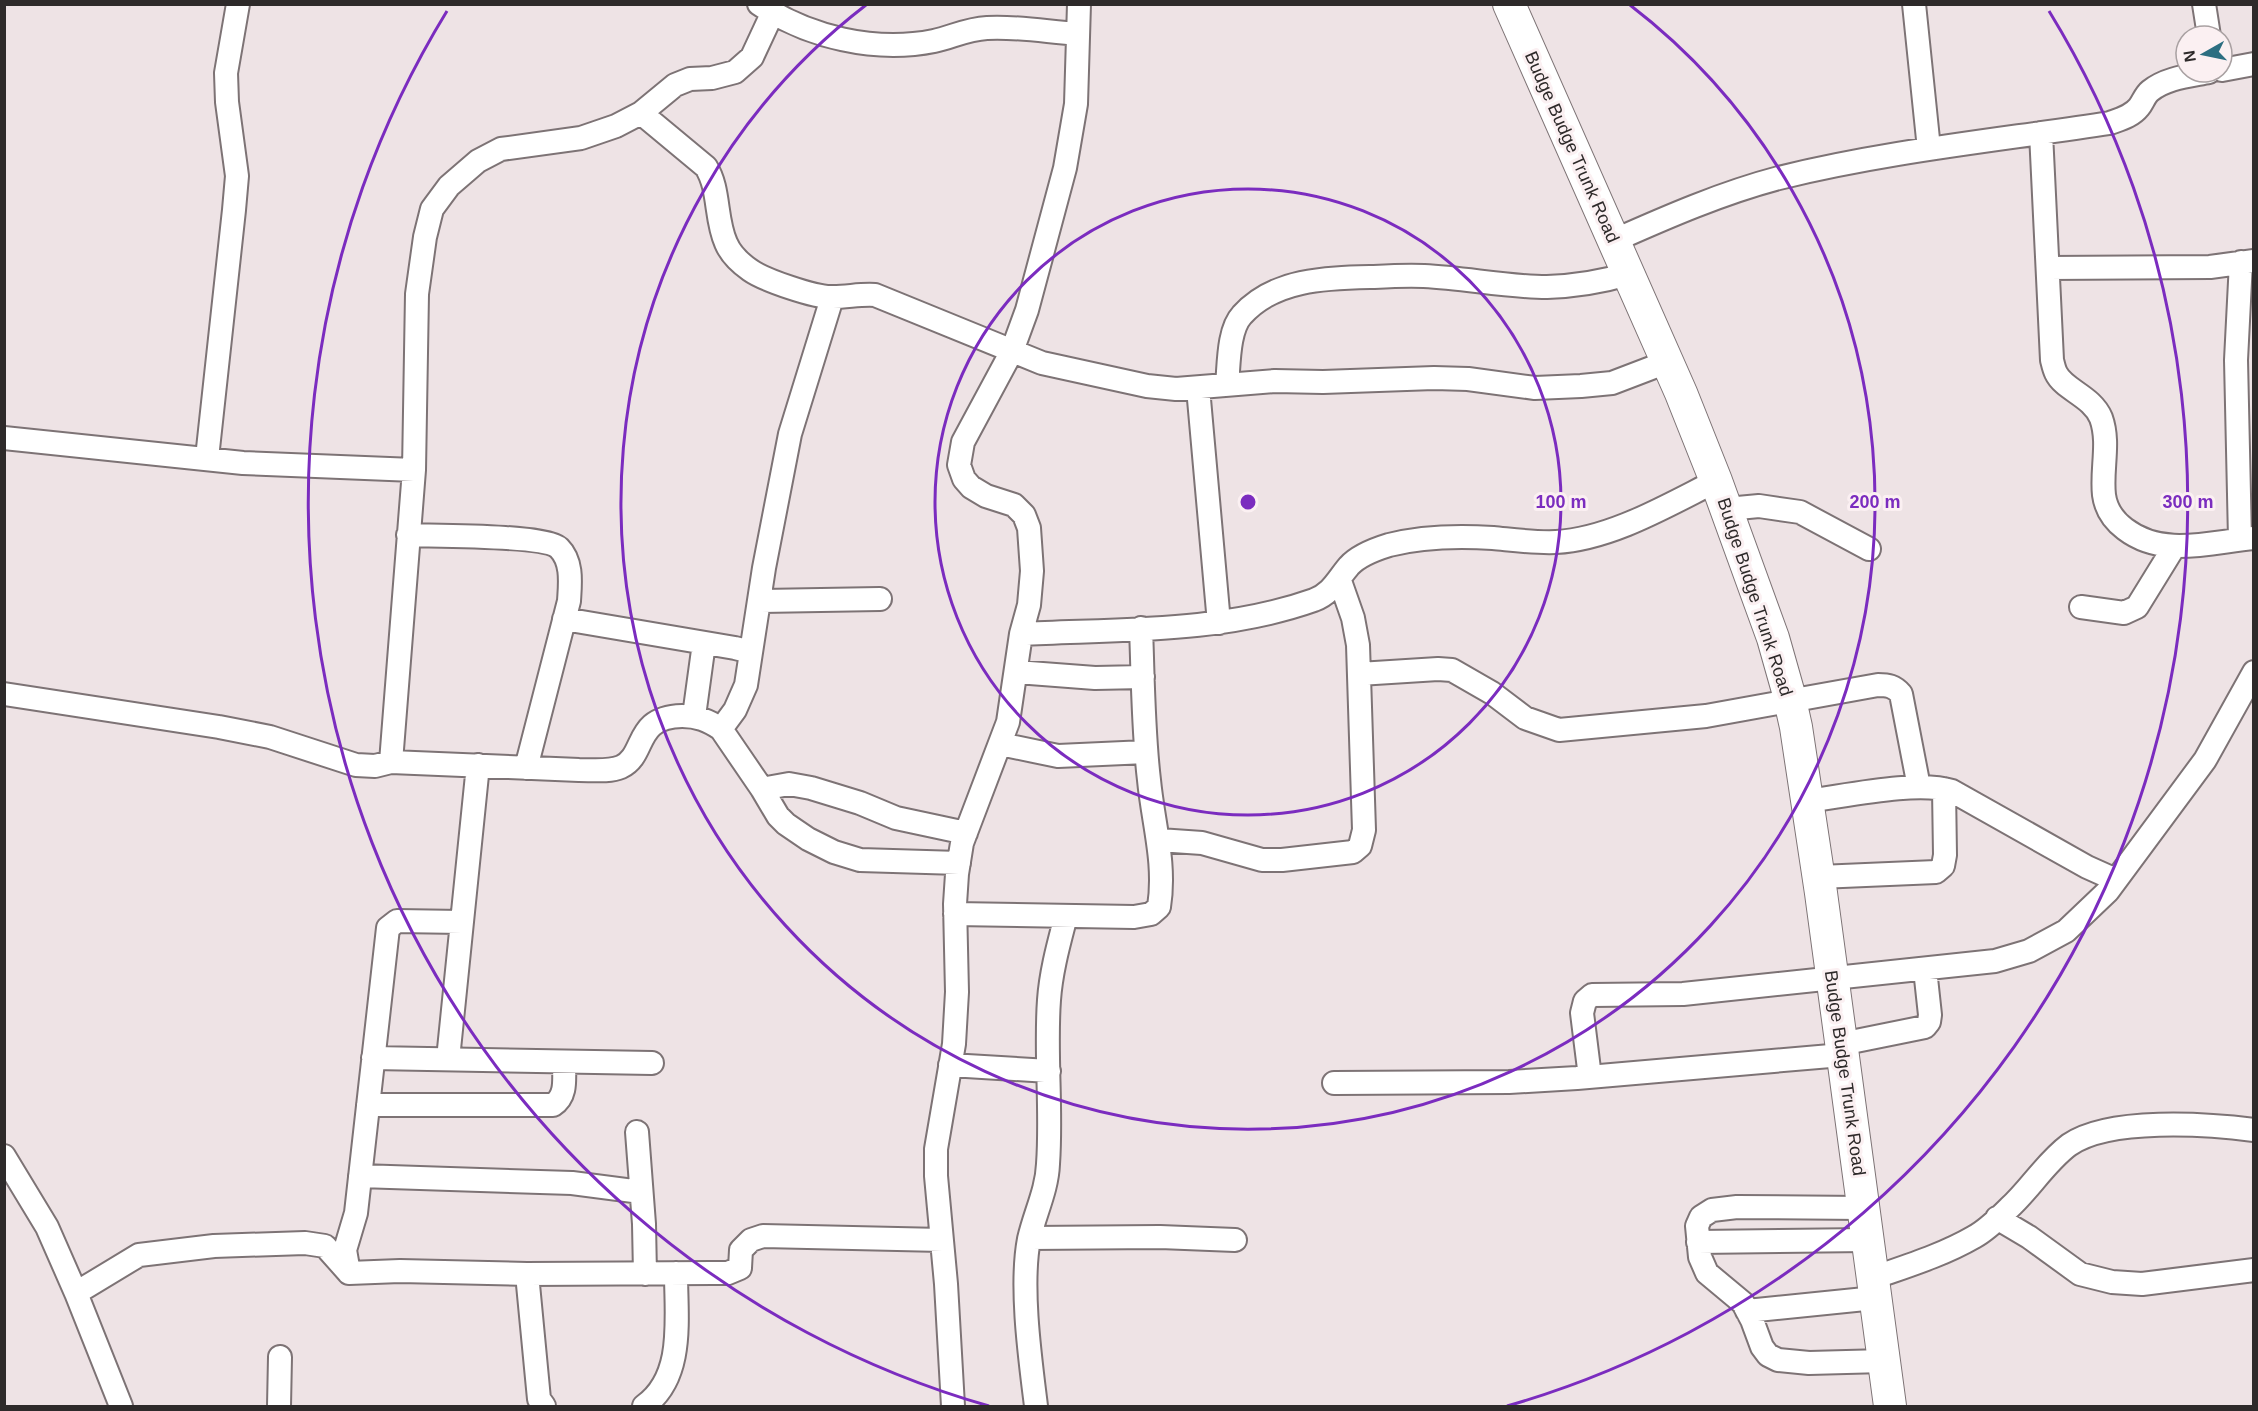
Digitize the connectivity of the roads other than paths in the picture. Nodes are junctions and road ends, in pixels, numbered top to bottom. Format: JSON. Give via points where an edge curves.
{"nodes":[{"id":1,"x":238,"y":4,"type":"edge"},
{"id":2,"x":1078,"y":4,"type":"edge"},
{"id":3,"x":1509,"y":4,"type":"edge"},
{"id":4,"x":1914,"y":4,"type":"edge"},
{"id":5,"x":2204,"y":4,"type":"edge"},
{"id":6,"x":766,"y":9,"type":"edge"},
{"id":7,"x":2207,"y":24,"type":"edge"},
{"id":8,"x":1078,"y":34,"type":"junction"},
{"id":9,"x":2253,"y":64,"type":"edge"},
{"id":10,"x":2234,"y":68,"type":"edge"},
{"id":11,"x":2174,"y":79,"type":"edge"},
{"id":12,"x":641,"y":113,"type":"junction"},
{"id":13,"x":2041,"y":133,"type":"junction"},
{"id":14,"x":1929,"y":149,"type":"junction"},
{"id":15,"x":1613,"y":241,"type":"junction"},
{"id":16,"x":2247,"y":261,"type":"edge"},
{"id":17,"x":2048,"y":268,"type":"junction"},
{"id":18,"x":1628,"y":273,"type":"junction"},
{"id":19,"x":832,"y":298,"type":"junction"},
{"id":20,"x":1012,"y":351,"type":"junction"},
{"id":21,"x":1667,"y":362,"type":"junction"},
{"id":22,"x":1227,"y":385,"type":"junction"},
{"id":23,"x":1198,"y":388,"type":"junction"},
{"id":24,"x":4,"y":438,"type":"edge"},
{"id":25,"x":207,"y":458,"type":"junction"},
{"id":26,"x":414,"y":470,"type":"junction"},
{"id":27,"x":1721,"y":495,"type":"junction"},
{"id":28,"x":408,"y":535,"type":"junction"},
{"id":29,"x":2247,"y":538,"type":"edge"},
{"id":30,"x":2174,"y":547,"type":"junction"},
{"id":31,"x":1869,"y":549,"type":"dead end"},
{"id":32,"x":1340,"y":581,"type":"junction"},
{"id":33,"x":880,"y":599,"type":"dead end"},
{"id":34,"x":759,"y":601,"type":"junction"},
{"id":35,"x":2081,"y":607,"type":"dead end"},
{"id":36,"x":564,"y":619,"type":"junction"},
{"id":37,"x":1218,"y":623,"type":"junction"},
{"id":38,"x":1141,"y":628,"type":"junction"},
{"id":39,"x":1022,"y":634,"type":"junction"},
{"id":40,"x":704,"y":643,"type":"junction"},
{"id":41,"x":751,"y":652,"type":"junction"},
{"id":42,"x":1016,"y":672,"type":"junction"},
{"id":43,"x":2253,"y":672,"type":"edge"},
{"id":44,"x":1359,"y":674,"type":"junction"},
{"id":45,"x":1143,"y":676,"type":"junction"},
{"id":46,"x":4,"y":694,"type":"edge"},
{"id":47,"x":1790,"y":700,"type":"junction"},
{"id":48,"x":694,"y":716,"type":"junction"},
{"id":49,"x":721,"y":729,"type":"junction"},
{"id":50,"x":1000,"y":744,"type":"junction"},
{"id":51,"x":1146,"y":752,"type":"junction"},
{"id":52,"x":391,"y":762,"type":"junction"},
{"id":53,"x":478,"y":765,"type":"junction"},
{"id":54,"x":526,"y":768,"type":"junction"},
{"id":55,"x":1919,"y":787,"type":"junction"},
{"id":56,"x":762,"y":789,"type":"junction"},
{"id":57,"x":1944,"y":789,"type":"junction"},
{"id":58,"x":1807,"y":801,"type":"junction"},
{"id":59,"x":966,"y":832,"type":"junction"},
{"id":60,"x":1159,"y":840,"type":"junction"},
{"id":61,"x":958,"y":863,"type":"junction"},
{"id":62,"x":1819,"y":877,"type":"junction"},
{"id":63,"x":2116,"y":880,"type":"junction"},
{"id":64,"x":955,"y":914,"type":"junction"},
{"id":65,"x":1066,"y":916,"type":"junction"},
{"id":66,"x":462,"y":922,"type":"junction"},
{"id":67,"x":1925,"y":969,"type":"junction"},
{"id":68,"x":1832,"y":979,"type":"junction"},
{"id":69,"x":1841,"y":1049,"type":"junction"},
{"id":70,"x":373,"y":1058,"type":"junction"},
{"id":71,"x":448,"y":1059,"type":"junction"},
{"id":72,"x":564,"y":1063,"type":"junction"},
{"id":73,"x":652,"y":1063,"type":"dead end"},
{"id":74,"x":950,"y":1065,"type":"junction"},
{"id":75,"x":1049,"y":1071,"type":"junction"},
{"id":76,"x":1590,"y":1077,"type":"junction"},
{"id":77,"x":1334,"y":1083,"type":"dead end"},
{"id":78,"x":368,"y":1105,"type":"junction"},
{"id":79,"x":2253,"y":1130,"type":"edge"},
{"id":80,"x":637,"y":1132,"type":"dead end"},
{"id":81,"x":4,"y":1156,"type":"edge"},
{"id":82,"x":360,"y":1176,"type":"junction"},
{"id":83,"x":641,"y":1192,"type":"junction"},
{"id":84,"x":1863,"y":1208,"type":"junction"},
{"id":85,"x":1997,"y":1218,"type":"junction"},
{"id":86,"x":1030,"y":1238,"type":"junction"},
{"id":87,"x":942,"y":1240,"type":"junction"},
{"id":88,"x":1235,"y":1240,"type":"dead end"},
{"id":89,"x":1867,"y":1240,"type":"junction"},
{"id":90,"x":1698,"y":1242,"type":"junction"},
{"id":91,"x":335,"y":1248,"type":"junction"},
{"id":92,"x":2253,"y":1270,"type":"edge"},
{"id":93,"x":676,"y":1273,"type":"junction"},
{"id":94,"x":527,"y":1274,"type":"junction"},
{"id":95,"x":645,"y":1274,"type":"junction"},
{"id":96,"x":1874,"y":1288,"type":"junction"},
{"id":97,"x":76,"y":1293,"type":"junction"},
{"id":98,"x":1747,"y":1311,"type":"junction"},
{"id":99,"x":280,"y":1358,"type":"dead end"},
{"id":100,"x":1884,"y":1361,"type":"junction"},
{"id":101,"x":121,"y":1407,"type":"edge"},
{"id":102,"x":279,"y":1407,"type":"edge"},
{"id":103,"x":544,"y":1407,"type":"edge"},
{"id":104,"x":644,"y":1407,"type":"edge"},
{"id":105,"x":953,"y":1407,"type":"edge"},
{"id":106,"x":1036,"y":1407,"type":"edge"},
{"id":107,"x":1890,"y":1407,"type":"edge"}],
"edges":[{"from":1,"to":25,"type":"street","via":[[226,73],[237,176]]},
{"from":2,"to":8,"type":"street"},
{"from":3,"to":15,"type":"main road","name":"Budge Budge Trunk Road"},
{"from":4,"to":14,"type":"street"},
{"from":5,"to":7,"type":"street"},
{"from":6,"to":8,"type":"street","via":[[809,31],[852,41],[904,45],[988,28]]},
{"from":6,"to":12,"type":"street","via":[[752,57],[735,72],[675,85]]},
{"from":8,"to":20,"type":"street","via":[[1076,104],[1065,168],[1027,310]]},
{"from":9,"to":10,"type":"street"},
{"from":11,"to":13,"type":"street","via":[[2148,93],[2127,117]]},
{"from":12,"to":19,"type":"street","via":[[706,167],[712,177],[725,242],[735,259],[752,272],[806,293]]},
{"from":12,"to":26,"type":"street","via":[[581,138],[501,149],[478,161],[449,186],[432,209],[424,237],[417,294]]},
{"from":13,"to":14,"type":"street"},
{"from":13,"to":17,"type":"street"},
{"from":14,"to":15,"type":"street","via":[[1778,178],[1699,204]]},
{"from":15,"to":18,"type":"main road","name":"Budge Budge Trunk Road"},
{"from":16,"to":17,"type":"street","via":[[2210,267]]},
{"from":16,"to":29,"type":"street","via":[[2236,360]]},
{"from":17,"to":30,"type":"street","via":[[2054,367],[2062,381],[2089,401],[2100,415],[2106,435],[2107,509],[2135,537]]},
{"from":18,"to":21,"type":"main road","name":"Budge Budge Trunk Road"},
{"from":18,"to":22,"type":"street","via":[[1582,285],[1547,287],[1423,276],[1300,282],[1263,297],[1240,316],[1231,339]]},
{"from":19,"to":20,"type":"street","via":[[875,295]]},
{"from":19,"to":34,"type":"street","via":[[790,434]]},
{"from":20,"to":23,"type":"street","via":[[1057,368],[1147,386]]},
{"from":20,"to":39,"type":"street","via":[[963,442],[959,465],[971,487],[1014,505],[1029,528],[1032,571]]},
{"from":21,"to":22,"type":"street","via":[[1612,383],[1581,386],[1535,388],[1434,378]]},
{"from":21,"to":27,"type":"main road","name":"Budge Budge Trunk Road"},
{"from":22,"to":23,"type":"street"},
{"from":23,"to":37,"type":"street"},
{"from":24,"to":25,"type":"street"},
{"from":25,"to":26,"type":"street"},
{"from":26,"to":28,"type":"street"},
{"from":27,"to":31,"type":"street","via":[[1800,512]]},
{"from":27,"to":32,"type":"street","via":[[1577,540],[1458,537],[1389,545],[1356,560]]},
{"from":27,"to":47,"type":"main road","name":"Budge Budge Trunk Road","via":[[1773,638]]},
{"from":28,"to":36,"type":"street","via":[[553,544],[567,560],[570,577]]},
{"from":28,"to":52,"type":"street"},
{"from":29,"to":30,"type":"street"},
{"from":30,"to":35,"type":"street","via":[[2137,608],[2124,613]]},
{"from":32,"to":37,"type":"street","via":[[1321,597],[1291,608]]},
{"from":32,"to":44,"type":"street","via":[[1356,636]]},
{"from":33,"to":34,"type":"street"},
{"from":34,"to":41,"type":"street"},
{"from":36,"to":40,"type":"street"},
{"from":36,"to":54,"type":"street"},
{"from":37,"to":38,"type":"street"},
{"from":38,"to":39,"type":"street"},
{"from":38,"to":45,"type":"street"},
{"from":39,"to":42,"type":"street"},
{"from":40,"to":41,"type":"street"},
{"from":40,"to":48,"type":"street"},
{"from":41,"to":49,"type":"street","via":[[741,698]]},
{"from":42,"to":45,"type":"street","via":[[1095,678]]},
{"from":42,"to":50,"type":"street","via":[[1008,722]]},
{"from":43,"to":63,"type":"street","via":[[2205,760]]},
{"from":44,"to":47,"type":"street","via":[[1452,670],[1525,718],[1559,730],[1706,716]]},
{"from":44,"to":60,"type":"street","via":[[1364,830],[1360,846],[1353,852],[1262,860],[1202,843]]},
{"from":45,"to":51,"type":"street"},
{"from":46,"to":52,"type":"street","via":[[219,726],[270,737],[356,765]]},
{"from":47,"to":55,"type":"street","via":[[1878,685],[1896,687],[1906,710]]},
{"from":47,"to":58,"type":"main road","name":"Budge Budge Trunk Road"},
{"from":48,"to":49,"type":"street"},
{"from":48,"to":54,"type":"street","via":[[655,722],[624,766],[610,770]]},
{"from":49,"to":56,"type":"street"},
{"from":50,"to":51,"type":"street","via":[[1058,756]]},
{"from":50,"to":59,"type":"street"},
{"from":51,"to":60,"type":"street"},
{"from":52,"to":53,"type":"street"},
{"from":53,"to":54,"type":"street"},
{"from":53,"to":66,"type":"street"},
{"from":55,"to":57,"type":"street"},
{"from":55,"to":58,"type":"street"},
{"from":56,"to":59,"type":"street","via":[[789,784],[811,788],[896,818]]},
{"from":56,"to":61,"type":"street","via":[[786,825],[834,852],[860,860]]},
{"from":57,"to":62,"type":"street","via":[[1945,855],[1943,866],[1936,872]]},
{"from":57,"to":63,"type":"street"},
{"from":58,"to":62,"type":"main road","name":"Budge Budge Trunk Road"},
{"from":59,"to":61,"type":"street"},
{"from":60,"to":65,"type":"street","via":[[1162,886],[1159,907],[1151,914]]},
{"from":61,"to":64,"type":"street"},
{"from":62,"to":68,"type":"main road","name":"Budge Budge Trunk Road"},
{"from":63,"to":67,"type":"street","via":[[2066,931],[2030,951],[1995,961]]},
{"from":64,"to":65,"type":"street"},
{"from":64,"to":74,"type":"street","via":[[957,992]]},
{"from":65,"to":75,"type":"street","via":[[1049,1002]]},
{"from":66,"to":70,"type":"street","via":[[397,921],[388,928]]},
{"from":66,"to":71,"type":"street"},
{"from":67,"to":68,"type":"street"},
{"from":67,"to":69,"type":"street","via":[[1930,1015],[1925,1027]]},
{"from":68,"to":69,"type":"main road","name":"Budge Budge Trunk Road"},
{"from":68,"to":76,"type":"street","via":[[1683,994],[1592,995],[1585,1001],[1582,1013]]},
{"from":69,"to":76,"type":"street"},
{"from":69,"to":84,"type":"main road","name":"Budge Budge Trunk Road"},
{"from":70,"to":71,"type":"street"},
{"from":70,"to":78,"type":"street"},
{"from":71,"to":72,"type":"street"},
{"from":72,"to":73,"type":"street"},
{"from":72,"to":78,"type":"street","via":[[563,1094],[552,1105]]},
{"from":74,"to":75,"type":"street"},
{"from":74,"to":87,"type":"street","via":[[936,1149]]},
{"from":75,"to":86,"type":"street","via":[[1048,1167]]},
{"from":76,"to":77,"type":"street","via":[[1509,1082]]},
{"from":78,"to":82,"type":"street"},
{"from":79,"to":85,"type":"street","via":[[2217,1125],[2158,1125],[2093,1134],[2070,1145]]},
{"from":80,"to":83,"type":"street"},
{"from":81,"to":97,"type":"street","via":[[47,1227]]},
{"from":82,"to":83,"type":"street","via":[[572,1183]]},
{"from":82,"to":91,"type":"street","via":[[356,1213]]},
{"from":83,"to":95,"type":"street"},
{"from":84,"to":89,"type":"main road","name":"Budge Budge Trunk Road"},
{"from":84,"to":90,"type":"street","via":[[1712,1210],[1701,1217],[1697,1226]]},
{"from":85,"to":92,"type":"street","via":[[2080,1274],[2112,1282],[2142,1284]]},
{"from":85,"to":96,"type":"street","via":[[1976,1236]]},
{"from":86,"to":88,"type":"street"},
{"from":86,"to":106,"type":"street","via":[[1027,1304]]},
{"from":87,"to":93,"type":"street","via":[[763,1236],[751,1240],[741,1250],[740,1268],[728,1273]]},
{"from":87,"to":105,"type":"street"},
{"from":89,"to":90,"type":"street"},
{"from":89,"to":96,"type":"main road","name":"Budge Budge Trunk Road"},
{"from":90,"to":98,"type":"street","via":[[1707,1273],[1743,1303]]},
{"from":91,"to":94,"type":"street","via":[[349,1274]]},
{"from":91,"to":97,"type":"street","via":[[305,1244],[214,1246],[138,1256]]},
{"from":93,"to":95,"type":"street"},
{"from":93,"to":104,"type":"street","via":[[676,1334],[671,1370],[664,1386]]},
{"from":94,"to":95,"type":"street"},
{"from":94,"to":103,"type":"street","via":[[539,1399]]},
{"from":96,"to":98,"type":"street"},
{"from":96,"to":100,"type":"main road","name":"Budge Budge Trunk Road"},
{"from":97,"to":101,"type":"street"},
{"from":98,"to":100,"type":"street","via":[[1762,1347],[1778,1359],[1809,1363]]},
{"from":99,"to":102,"type":"street"},
{"from":100,"to":107,"type":"main road","name":"Budge Budge Trunk Road"}]}
